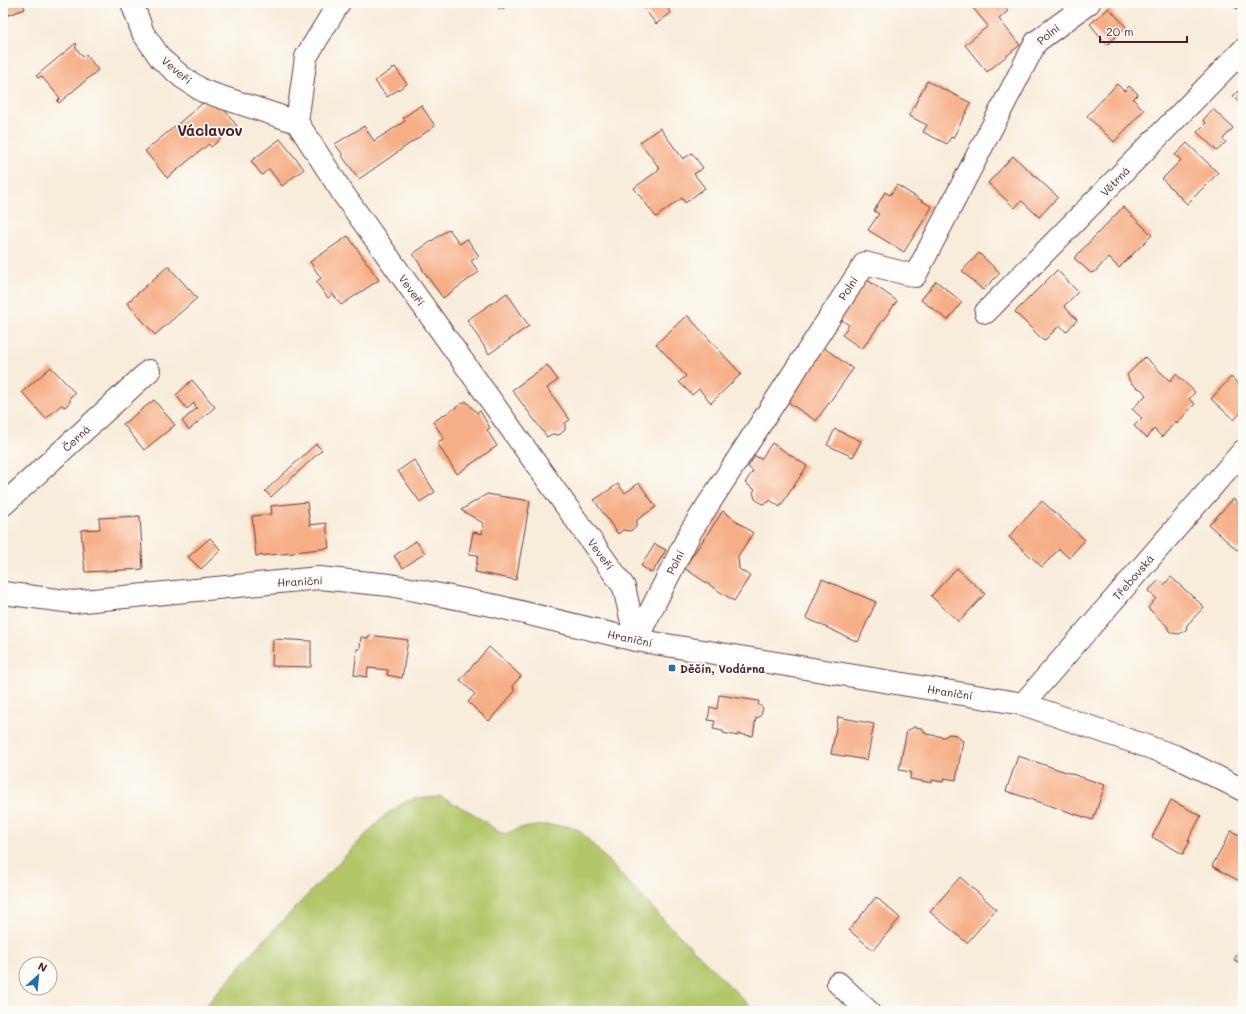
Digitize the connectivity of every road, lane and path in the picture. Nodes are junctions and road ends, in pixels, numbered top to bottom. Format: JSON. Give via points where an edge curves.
{"nodes":[{"id":1,"x":132,"y":3,"type":"edge"},
{"id":2,"x":339,"y":3,"type":"edge"},
{"id":3,"x":1089,"y":3,"type":"edge"},
{"id":4,"x":1243,"y":50,"type":"edge"},
{"id":5,"x":297,"y":122,"type":"junction"},
{"id":6,"x":986,"y":312,"type":"dead end"},
{"id":7,"x":149,"y":371,"type":"dead end"},
{"id":8,"x":1243,"y":450,"type":"edge"},
{"id":9,"x":3,"y":505,"type":"edge"},
{"id":10,"x":3,"y":593,"type":"edge"},
{"id":11,"x":636,"y":640,"type":"junction"},
{"id":12,"x":1023,"y":704,"type":"junction"},
{"id":13,"x":1243,"y":790,"type":"edge"},
{"id":14,"x":838,"y":983,"type":"dead end"},
{"id":15,"x":868,"y":1011,"type":"edge"}],
"edges":[{"from":1,"to":5,"type":"street","name":"Veveří","via":[[143,33],[161,59],[182,76],[203,91]]},
{"from":2,"to":5,"type":"street","via":[[306,57]]},
{"from":3,"to":11,"type":"street","name":"Polní","via":[[1036,42],[915,276],[865,263],[690,531]]},
{"from":4,"to":6,"type":"street","name":"Větrná"},
{"from":5,"to":11,"type":"street","name":"Veveří","via":[[344,195],[624,587]]},
{"from":7,"to":9,"type":"street","name":"Černá"},
{"from":8,"to":12,"type":"street","name":"Třebovská"},
{"from":10,"to":11,"type":"street","name":"Hraniční","via":[[73,602],[318,578],[390,586],[496,606]]},
{"from":11,"to":12,"type":"street","name":"Hraniční"},
{"from":12,"to":13,"type":"street","name":"Hraniční","via":[[1175,756]]},
{"from":14,"to":15,"type":"street"}]}
